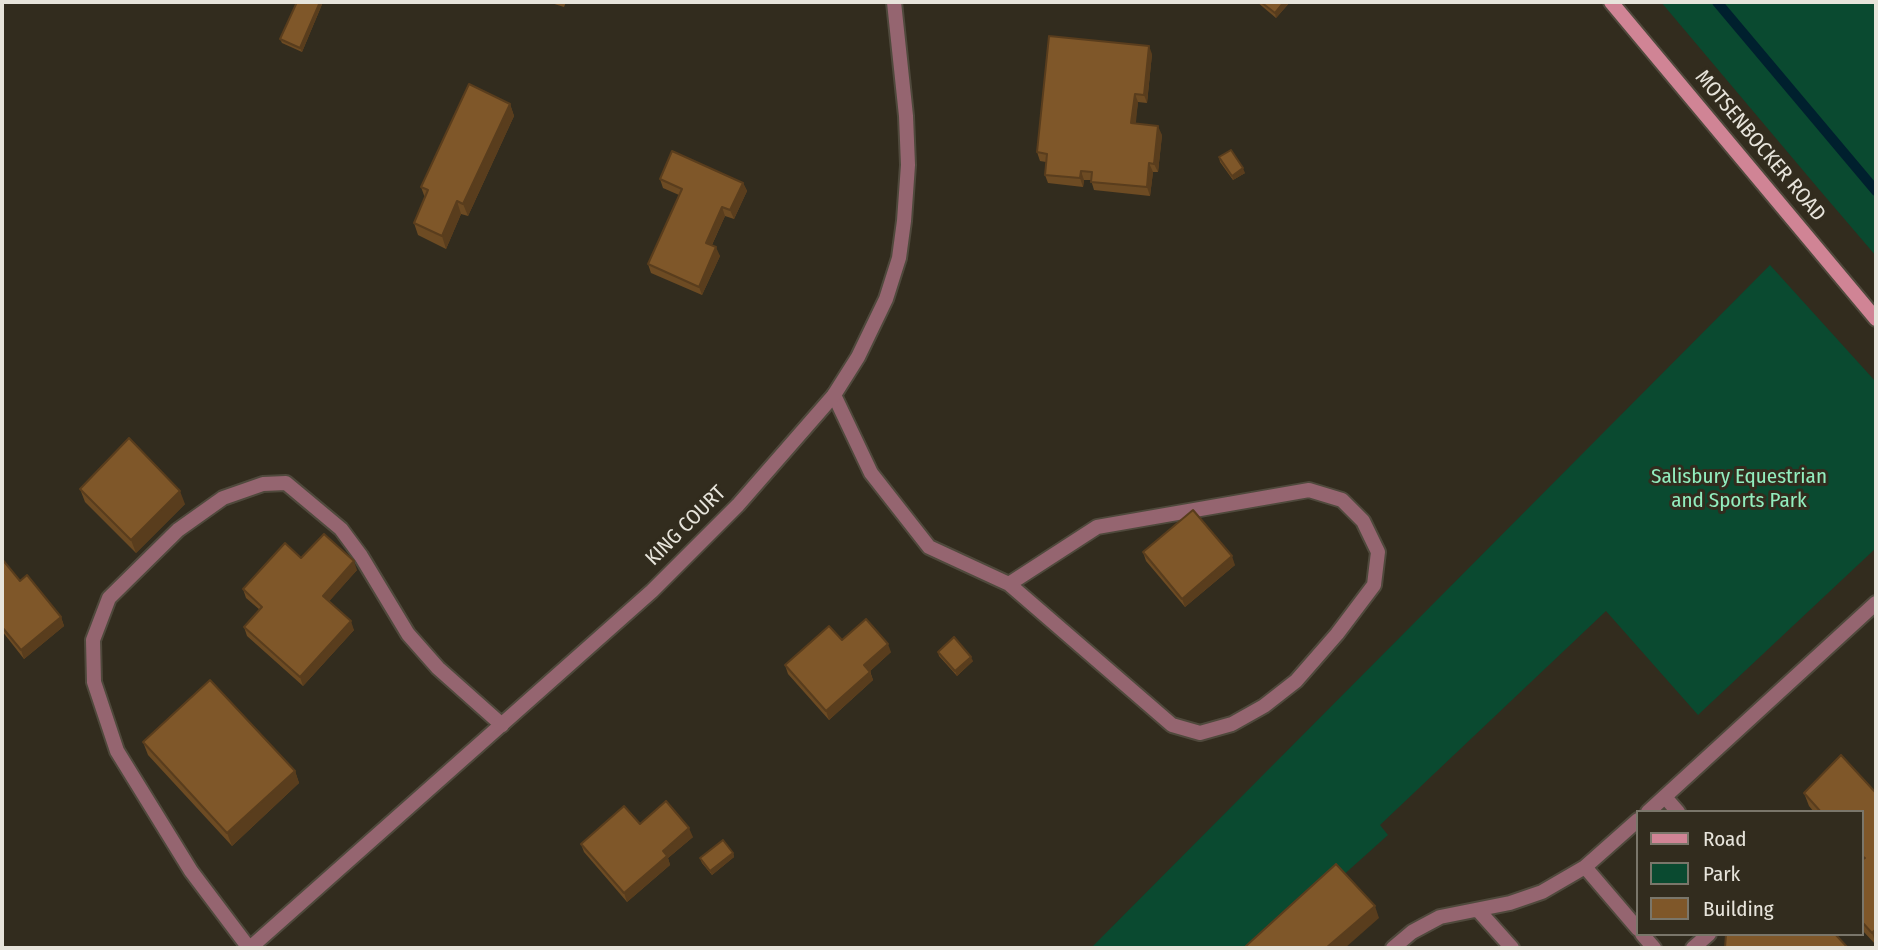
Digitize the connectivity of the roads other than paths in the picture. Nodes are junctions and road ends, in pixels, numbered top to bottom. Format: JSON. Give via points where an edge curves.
{"nodes":[{"id":1,"x":894,"y":2,"type":"edge"},
{"id":2,"x":1611,"y":2,"type":"edge"},
{"id":3,"x":1876,"y":318,"type":"edge"},
{"id":4,"x":834,"y":394,"type":"junction"},
{"id":5,"x":1009,"y":584,"type":"junction"},
{"id":6,"x":1876,"y":603,"type":"edge"},
{"id":7,"x":502,"y":725,"type":"junction"},
{"id":8,"x":1665,"y":797,"type":"junction"},
{"id":9,"x":1650,"y":810,"type":"edge"},
{"id":10,"x":1676,"y":810,"type":"edge"},
{"id":11,"x":1636,"y":822,"type":"edge"},
{"id":12,"x":1585,"y":867,"type":"junction"},
{"id":13,"x":1478,"y":909,"type":"junction"},
{"id":14,"x":1636,"y":927,"type":"edge"},
{"id":15,"x":1707,"y":936,"type":"edge"},
{"id":16,"x":249,"y":948,"type":"edge"},
{"id":17,"x":1393,"y":948,"type":"edge"},
{"id":18,"x":1512,"y":948,"type":"edge"},
{"id":19,"x":1693,"y":948,"type":"edge"}],
"edges":[{"from":1,"to":4,"type":"street","name":"KING COURT","via":[[908,165],[899,258],[886,299]]},
{"from":2,"to":3,"type":"main road","name":"MOTSENBOCKER ROAD"},
{"from":4,"to":5,"type":"street","via":[[872,473],[929,547]]},
{"from":4,"to":7,"type":"street","name":"KING COURT","via":[[738,505],[652,590]]},
{"from":5,"to":5,"type":"street","via":[[1172,726],[1200,733],[1232,724],[1296,681],[1374,585],[1378,552],[1363,521],[1342,500],[1309,490],[1097,527]]},
{"from":6,"to":8,"type":"street"},
{"from":7,"to":16,"type":"street","name":"KING COURT"},
{"from":7,"to":16,"type":"street","via":[[438,668],[408,634],[341,529],[286,482],[263,484],[223,498],[178,530],[109,598],[93,640],[94,682],[117,751],[191,871]]},
{"from":8,"to":9,"type":"street"},
{"from":8,"to":10,"type":"street"},
{"from":11,"to":12,"type":"street"},
{"from":12,"to":13,"type":"street","via":[[1542,892]]},
{"from":12,"to":14,"type":"street"},
{"from":13,"to":17,"type":"street","via":[[1440,917]]},
{"from":13,"to":18,"type":"street"},
{"from":15,"to":19,"type":"street"}]}
